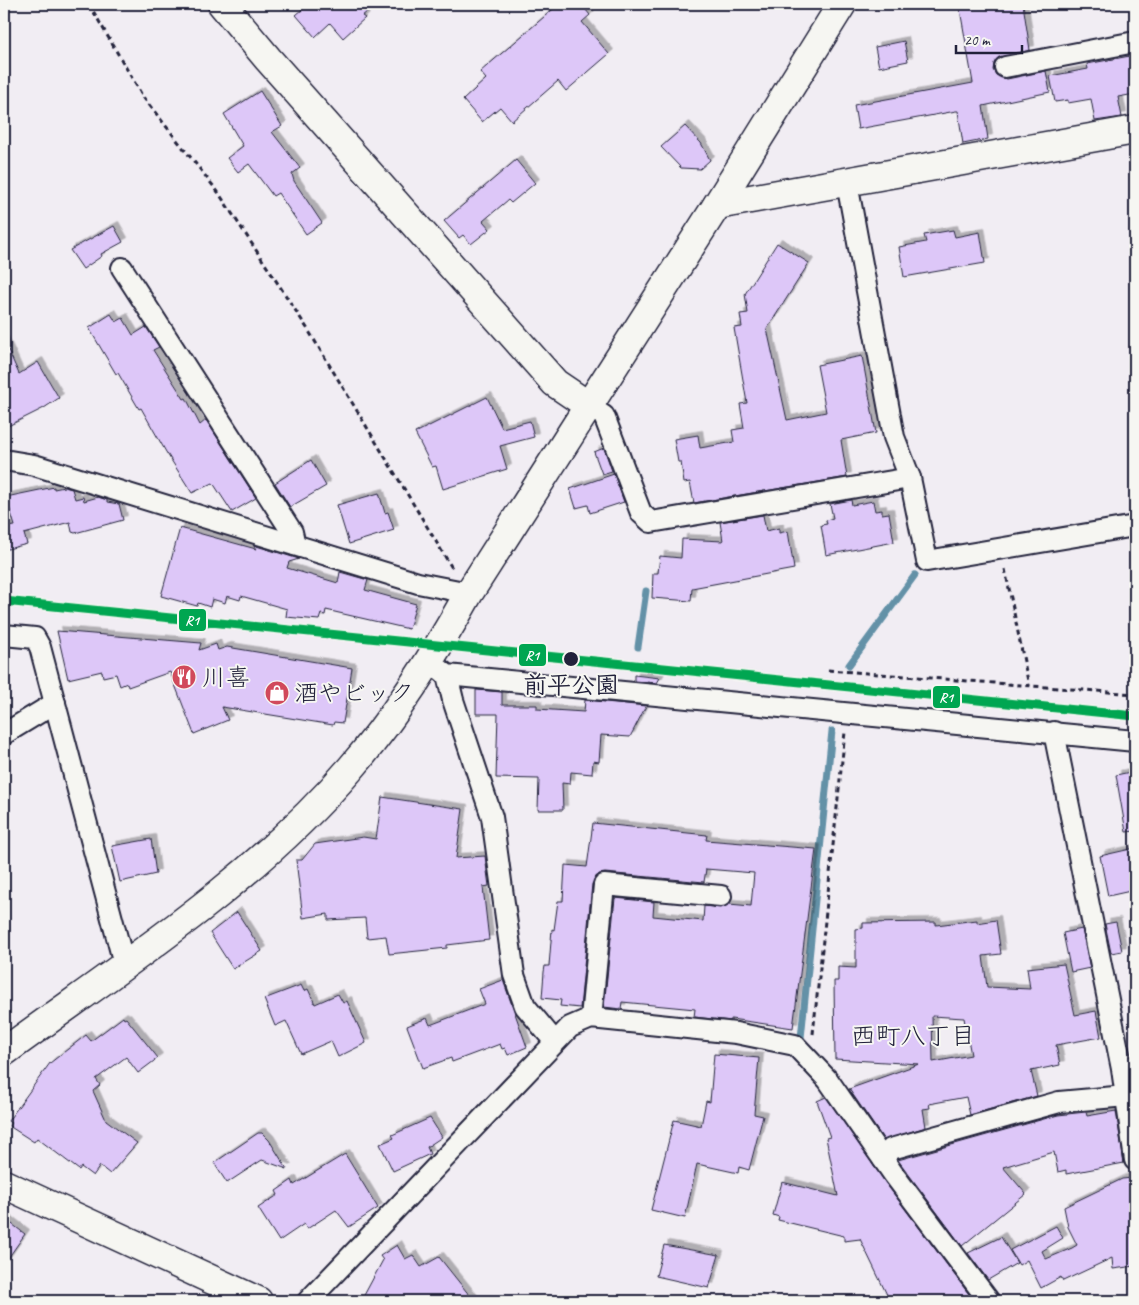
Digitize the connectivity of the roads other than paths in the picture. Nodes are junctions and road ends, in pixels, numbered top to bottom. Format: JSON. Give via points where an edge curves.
{"nodes":[{"id":1,"x":222,"y":4,"type":"edge"},
{"id":2,"x":842,"y":4,"type":"edge"},
{"id":3,"x":1135,"y":42,"type":"edge"},
{"id":4,"x":1005,"y":67,"type":"dead end"},
{"id":5,"x":1135,"y":130,"type":"edge"},
{"id":6,"x":847,"y":183,"type":"junction"},
{"id":7,"x":717,"y":205,"type":"junction"},
{"id":8,"x":122,"y":268,"type":"dead end"},
{"id":9,"x":589,"y":406,"type":"junction"},
{"id":10,"x":4,"y":460,"type":"edge"},
{"id":11,"x":910,"y":478,"type":"junction"},
{"id":12,"x":1135,"y":526,"type":"edge"},
{"id":13,"x":295,"y":545,"type":"junction"},
{"id":14,"x":462,"y":583,"type":"junction"},
{"id":15,"x":4,"y":635,"type":"edge"},
{"id":16,"x":436,"y":670,"type":"junction"},
{"id":17,"x":55,"y":703,"type":"junction"},
{"id":18,"x":1054,"y":732,"type":"junction"},
{"id":19,"x":4,"y":734,"type":"edge"},
{"id":20,"x":1135,"y":741,"type":"edge"},
{"id":21,"x":721,"y":896,"type":"dead end"},
{"id":22,"x":124,"y":964,"type":"junction"},
{"id":23,"x":591,"y":1018,"type":"junction"},
{"id":24,"x":555,"y":1042,"type":"junction"},
{"id":25,"x":4,"y":1052,"type":"edge"},
{"id":26,"x":1129,"y":1071,"type":"edge"},
{"id":27,"x":1126,"y":1096,"type":"junction"},
{"id":28,"x":883,"y":1159,"type":"junction"},
{"id":29,"x":1135,"y":1160,"type":"edge"},
{"id":30,"x":4,"y":1184,"type":"edge"},
{"id":31,"x":258,"y":1301,"type":"edge"},
{"id":32,"x":308,"y":1301,"type":"edge"},
{"id":33,"x":989,"y":1301,"type":"edge"}],
"edges":[{"from":1,"to":9,"type":"street","via":[[555,383]]},
{"from":2,"to":7,"type":"street"},
{"from":3,"to":4,"type":"street"},
{"from":5,"to":6,"type":"street"},
{"from":6,"to":7,"type":"street"},
{"from":6,"to":11,"type":"street","via":[[894,437]]},
{"from":7,"to":9,"type":"street"},
{"from":8,"to":13,"type":"street","via":[[292,532]]},
{"from":9,"to":11,"type":"street","via":[[604,416],[641,513],[651,522]]},
{"from":9,"to":14,"type":"street"},
{"from":10,"to":13,"type":"street","via":[[34,465]]},
{"from":11,"to":12,"type":"street","via":[[927,561]]},
{"from":13,"to":14,"type":"street","via":[[418,583]]},
{"from":14,"to":16,"type":"street"},
{"from":15,"to":17,"type":"street","via":[[35,638]]},
{"from":16,"to":18,"type":"street"},
{"from":16,"to":22,"type":"street","via":[[351,768],[284,836],[217,896]]},
{"from":16,"to":24,"type":"street","via":[[453,700],[492,818],[514,975],[525,1006]]},
{"from":17,"to":19,"type":"street"},
{"from":17,"to":22,"type":"street"},
{"from":18,"to":20,"type":"street"},
{"from":18,"to":26,"type":"street"},
{"from":21,"to":23,"type":"street","via":[[604,885]]},
{"from":22,"to":25,"type":"street"},
{"from":23,"to":24,"type":"street","via":[[570,1028]]},
{"from":23,"to":28,"type":"street","via":[[736,1033],[794,1045],[828,1080]]},
{"from":24,"to":32,"type":"street"},
{"from":26,"to":27,"type":"street"},
{"from":27,"to":28,"type":"street","via":[[1059,1102],[891,1149]]},
{"from":27,"to":29,"type":"street"},
{"from":28,"to":33,"type":"street"},
{"from":30,"to":31,"type":"street"}]}
